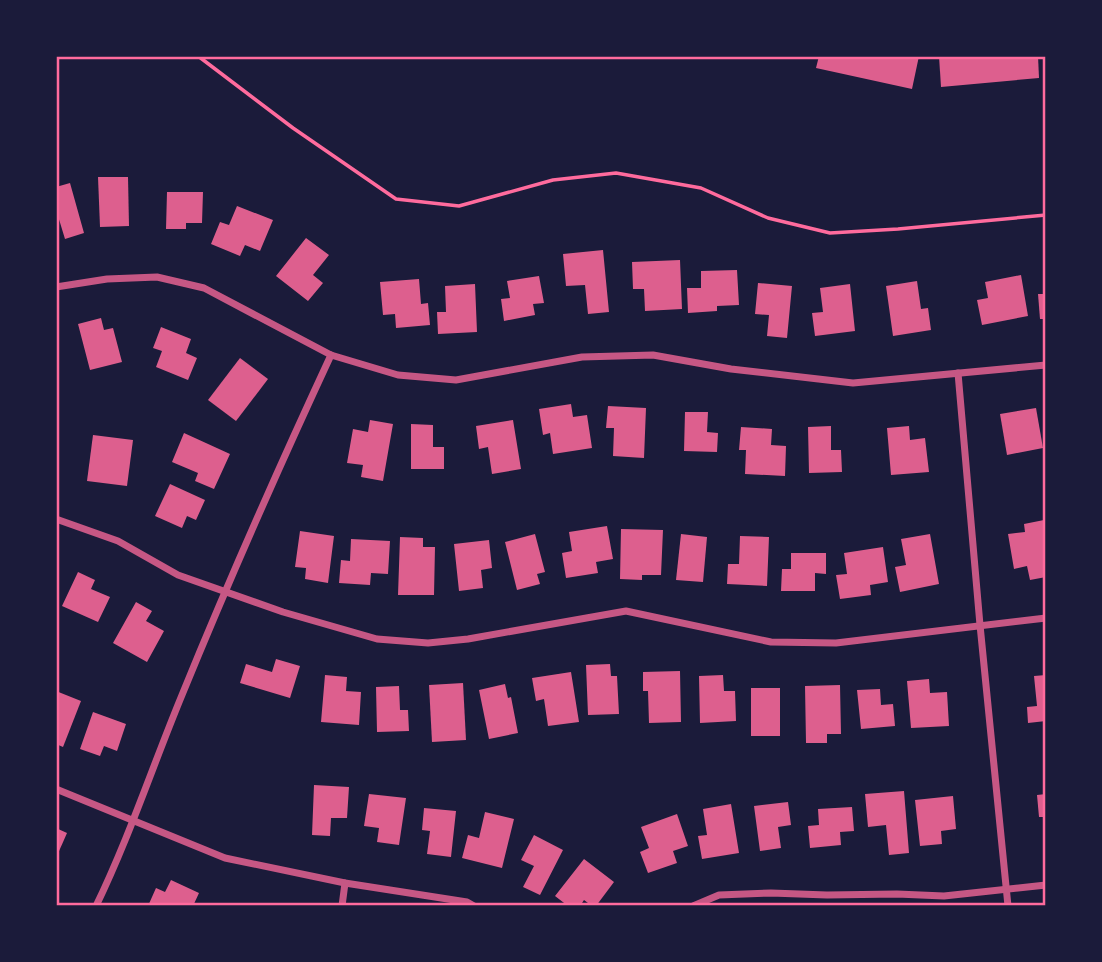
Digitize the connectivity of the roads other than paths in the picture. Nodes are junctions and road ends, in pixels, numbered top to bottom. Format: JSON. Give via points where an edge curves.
{"nodes":[{"id":1,"x":56,"y":287,"type":"edge"},
{"id":2,"x":331,"y":355,"type":"junction"},
{"id":3,"x":1046,"y":365,"type":"edge"},
{"id":4,"x":958,"y":373,"type":"junction"},
{"id":5,"x":56,"y":519,"type":"edge"},
{"id":6,"x":225,"y":593,"type":"junction"},
{"id":7,"x":1046,"y":618,"type":"edge"},
{"id":8,"x":980,"y":625,"type":"junction"},
{"id":9,"x":56,"y":789,"type":"edge"},
{"id":10,"x":132,"y":820,"type":"junction"},
{"id":11,"x":345,"y":883,"type":"junction"},
{"id":12,"x":1046,"y":885,"type":"edge"},
{"id":13,"x":1007,"y":889,"type":"junction"},
{"id":14,"x":96,"y":906,"type":"edge"},
{"id":15,"x":342,"y":906,"type":"edge"},
{"id":16,"x":474,"y":906,"type":"edge"},
{"id":17,"x":693,"y":906,"type":"edge"},
{"id":18,"x":1008,"y":906,"type":"edge"}],
"edges":[{"from":1,"to":2,"type":"street","via":[[157,277],[205,288]]},
{"from":2,"to":4,"type":"street","via":[[398,375],[456,380],[582,357],[653,355],[853,383]]},
{"from":2,"to":6,"type":"street"},
{"from":3,"to":4,"type":"street"},
{"from":4,"to":8,"type":"street"},
{"from":5,"to":6,"type":"street","via":[[118,541],[178,575]]},
{"from":6,"to":8,"type":"street","via":[[377,639],[428,643],[626,611],[771,642],[836,643]]},
{"from":6,"to":10,"type":"street"},
{"from":7,"to":8,"type":"street"},
{"from":8,"to":13,"type":"street"},
{"from":9,"to":10,"type":"street"},
{"from":10,"to":11,"type":"street","via":[[225,858]]},
{"from":10,"to":14,"type":"street"},
{"from":11,"to":15,"type":"street"},
{"from":11,"to":16,"type":"street"},
{"from":12,"to":13,"type":"street"},
{"from":13,"to":17,"type":"street","via":[[944,896],[719,895]]},
{"from":13,"to":18,"type":"street"}]}
